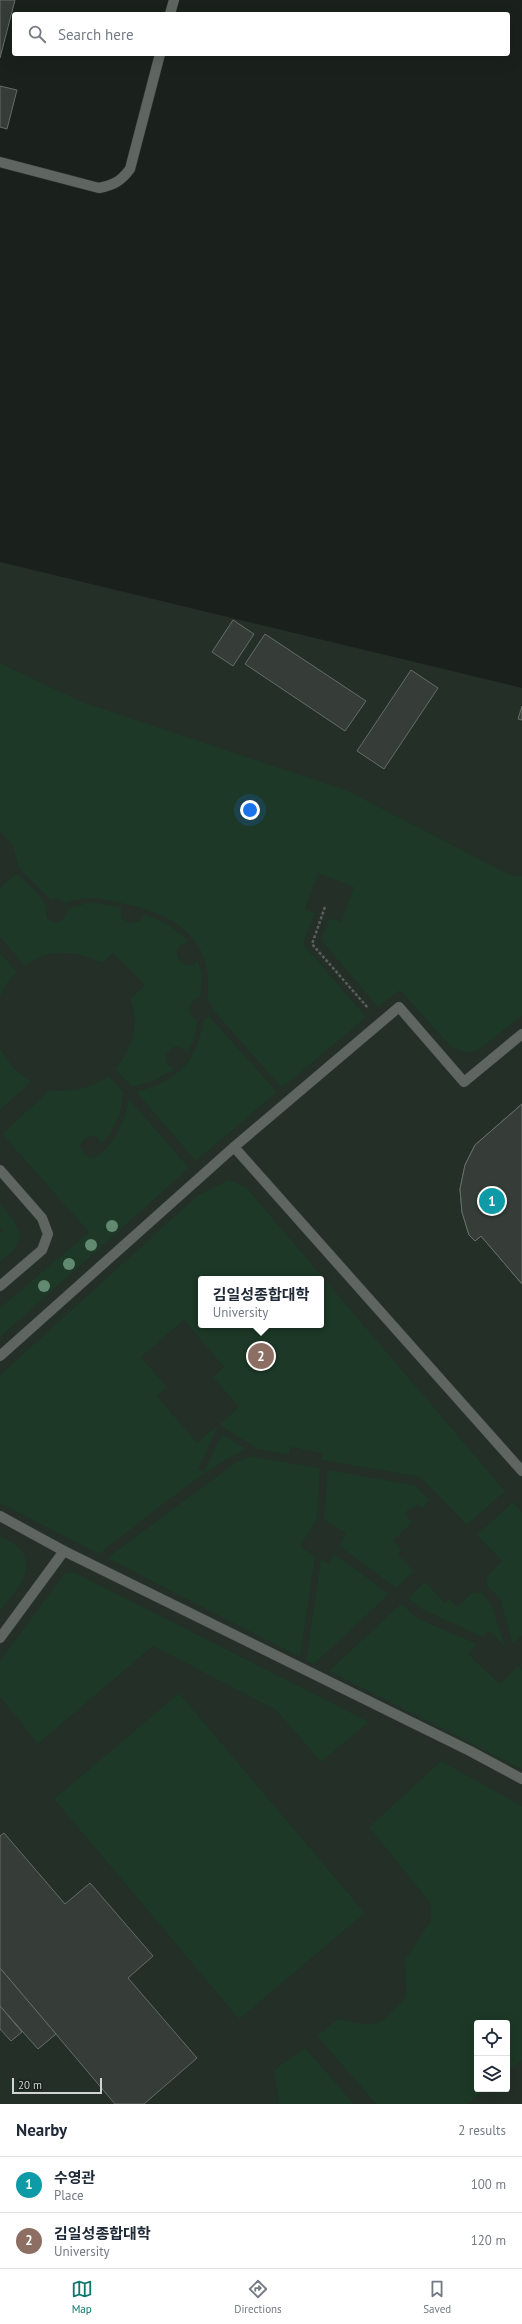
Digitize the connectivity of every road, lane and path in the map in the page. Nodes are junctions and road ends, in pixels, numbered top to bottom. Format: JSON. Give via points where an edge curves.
{"nodes":[{"id":1,"x":174,"y":0,"type":"edge"},
{"id":2,"x":171,"y":12,"type":"edge"},
{"id":3,"x":159,"y":56,"type":"edge"},
{"id":4,"x":0,"y":162,"type":"edge"},
{"id":5,"x":325,"y":907,"type":"dead end"},
{"id":6,"x":381,"y":1023,"type":"junction"},
{"id":7,"x":522,"y":1034,"type":"edge"},
{"id":8,"x":234,"y":1147,"type":"junction"},
{"id":9,"x":0,"y":1170,"type":"edge"},
{"id":10,"x":0,"y":1286,"type":"edge"},
{"id":11,"x":0,"y":1356,"type":"edge"},
{"id":12,"x":522,"y":1471,"type":"edge"},
{"id":13,"x":0,"y":1516,"type":"edge"},
{"id":14,"x":64,"y":1551,"type":"junction"},
{"id":15,"x":0,"y":1638,"type":"edge"},
{"id":16,"x":522,"y":1778,"type":"edge"}],
"edges":[{"from":1,"to":2,"type":"street"},
{"from":3,"to":4,"type":"street","via":[[130,169],[123,179],[112,186],[99,188]]},
{"from":5,"to":6,"type":"path","via":[[312,944]]},
{"from":6,"to":7,"type":"street","via":[[399,1007],[464,1082]]},
{"from":6,"to":8,"type":"street"},
{"from":8,"to":11,"type":"street"},
{"from":8,"to":12,"type":"street"},
{"from":9,"to":10,"type":"street","via":[[42,1218],[48,1234],[42,1250]]},
{"from":13,"to":14,"type":"street"},
{"from":14,"to":15,"type":"street"},
{"from":14,"to":16,"type":"street"}]}
